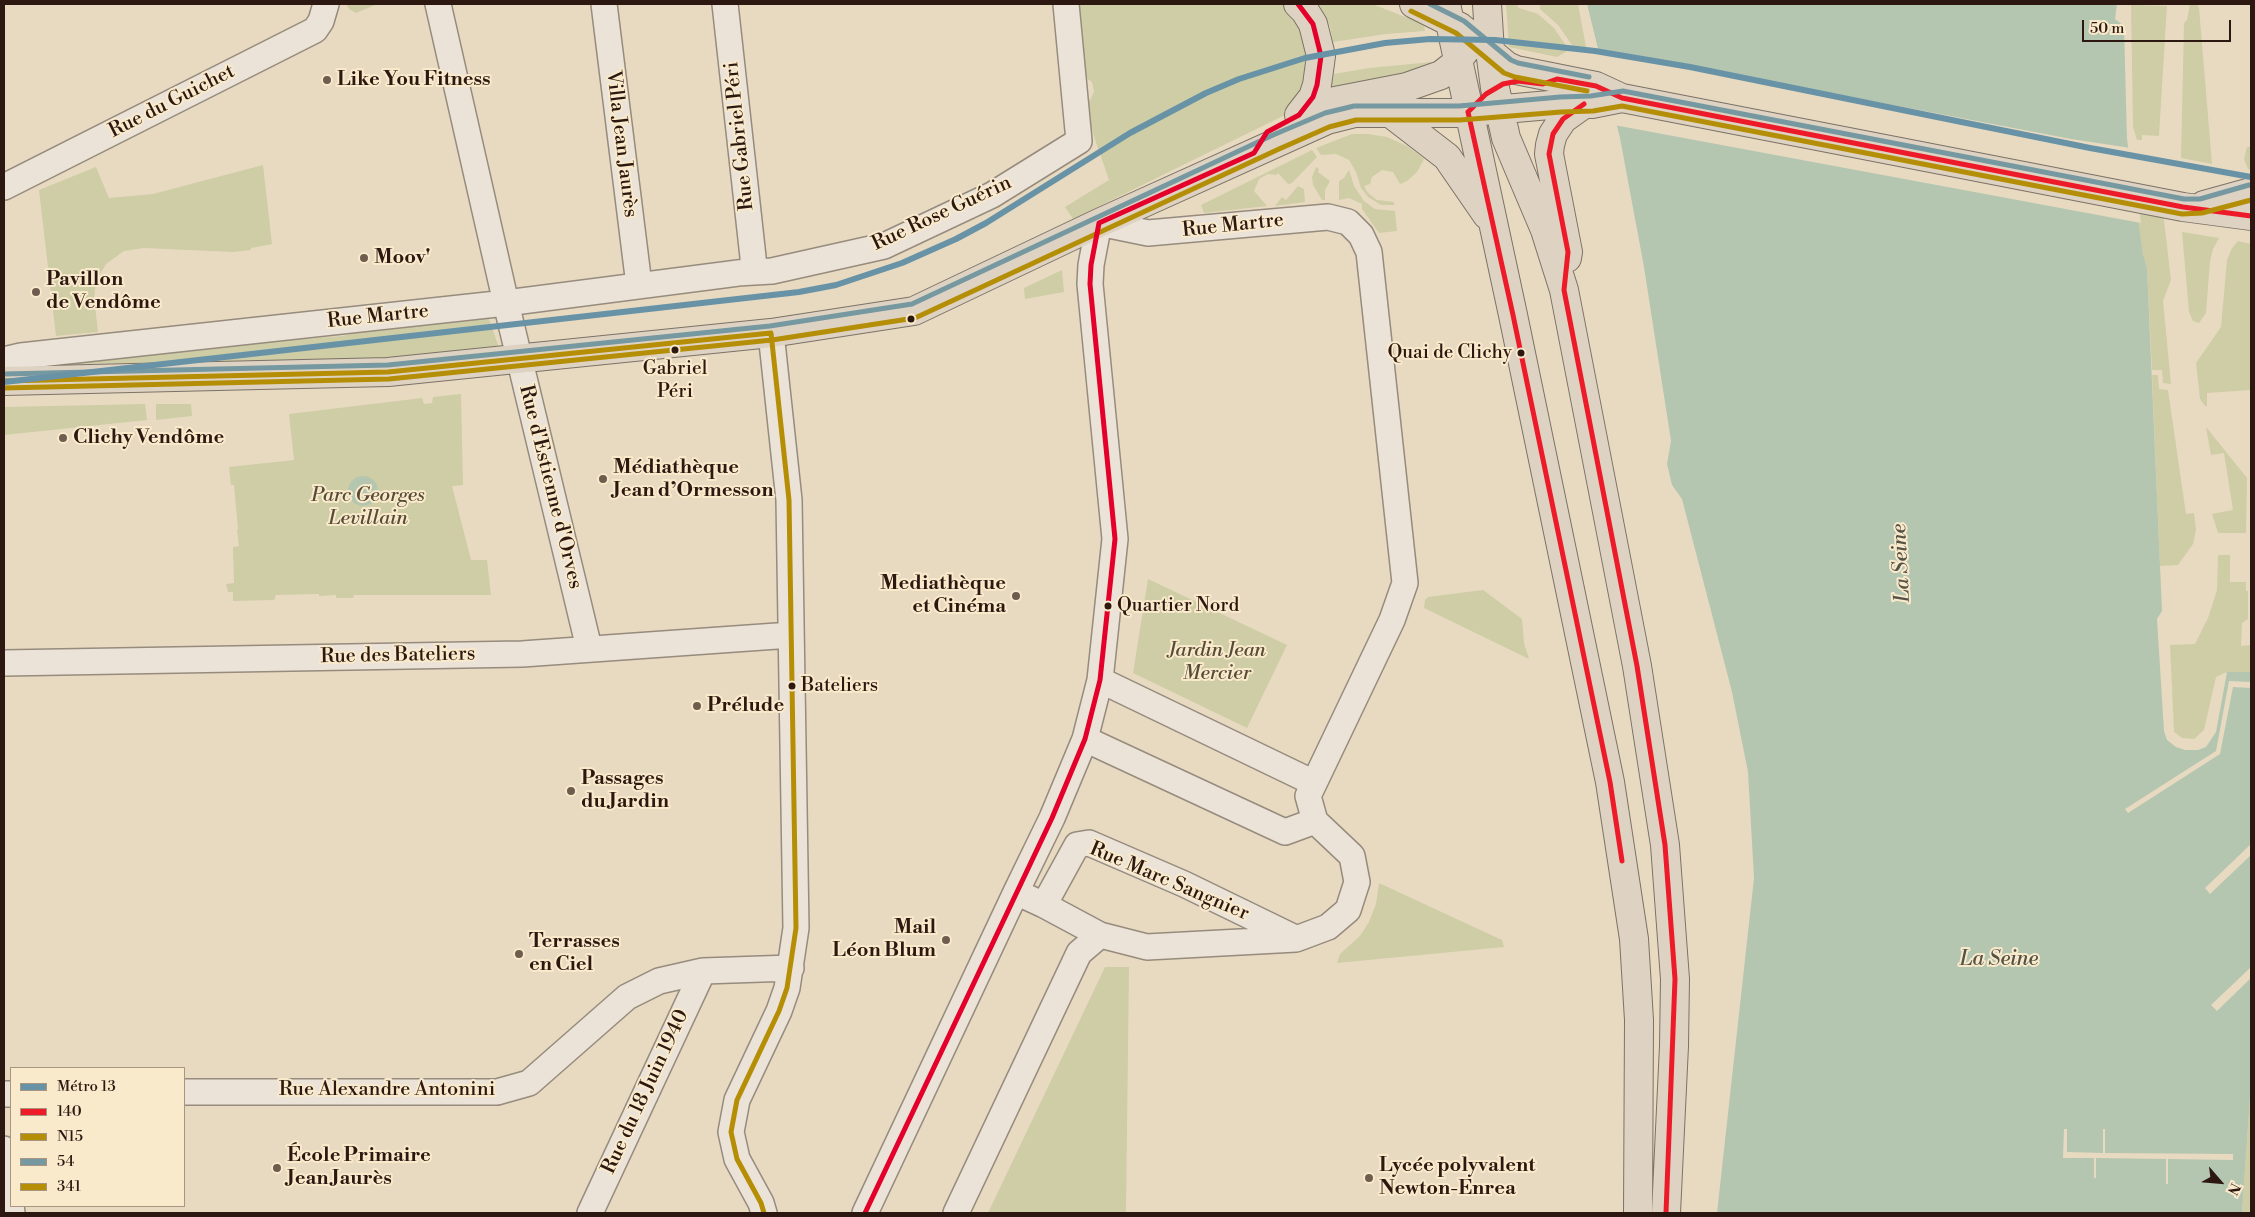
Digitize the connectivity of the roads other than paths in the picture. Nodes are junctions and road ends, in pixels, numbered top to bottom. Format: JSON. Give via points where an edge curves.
{"nodes":[{"id":1,"x":326,"y":4,"type":"edge"},
{"id":2,"x":438,"y":4,"type":"edge"},
{"id":3,"x":604,"y":4,"type":"edge"},
{"id":4,"x":724,"y":4,"type":"edge"},
{"id":5,"x":1066,"y":4,"type":"edge"},
{"id":6,"x":1298,"y":4,"type":"edge"},
{"id":7,"x":1414,"y":4,"type":"edge"},
{"id":8,"x":1486,"y":4,"type":"edge"},
{"id":9,"x":1448,"y":12,"type":"edge"},
{"id":10,"x":1481,"y":44,"type":"junction"},
{"id":11,"x":1460,"y":66,"type":"junction"},
{"id":12,"x":1622,"y":98,"type":"junction"},
{"id":13,"x":1566,"y":101,"type":"junction"},
{"id":14,"x":1493,"y":102,"type":"junction"},
{"id":15,"x":1390,"y":113,"type":"junction"},
{"id":16,"x":1299,"y":115,"type":"junction"},
{"id":17,"x":1254,"y":153,"type":"junction"},
{"id":18,"x":4,"y":187,"type":"edge"},
{"id":19,"x":2251,"y":192,"type":"edge"},
{"id":20,"x":2183,"y":207,"type":"junction"},
{"id":21,"x":2251,"y":216,"type":"edge"},
{"id":22,"x":1492,"y":222,"type":"junction"},
{"id":23,"x":1099,"y":223,"type":"junction"},
{"id":24,"x":744,"y":271,"type":"junction"},
{"id":25,"x":639,"y":285,"type":"junction"},
{"id":26,"x":1564,"y":290,"type":"junction"},
{"id":27,"x":506,"y":303,"type":"junction"},
{"id":28,"x":771,"y":333,"type":"junction"},
{"id":29,"x":4,"y":360,"type":"edge"},
{"id":30,"x":520,"y":360,"type":"junction"},
{"id":31,"x":4,"y":381,"type":"edge"},
{"id":32,"x":791,"y":635,"type":"junction"},
{"id":33,"x":589,"y":648,"type":"junction"},
{"id":34,"x":4,"y":663,"type":"edge"},
{"id":35,"x":1100,"y":680,"type":"junction"},
{"id":36,"x":1085,"y":738,"type":"junction"},
{"id":37,"x":1314,"y":783,"type":"junction"},
{"id":38,"x":1315,"y":822,"type":"junction"},
{"id":39,"x":1016,"y":892,"type":"junction"},
{"id":40,"x":1044,"y":905,"type":"junction"},
{"id":41,"x":1100,"y":935,"type":"junction"},
{"id":42,"x":1296,"y":939,"type":"junction"},
{"id":43,"x":791,"y":968,"type":"junction"},
{"id":44,"x":702,"y":971,"type":"junction"},
{"id":45,"x":185,"y":1092,"type":"edge"},
{"id":46,"x":4,"y":1149,"type":"edge"},
{"id":47,"x":10,"y":1197,"type":"edge"},
{"id":48,"x":590,"y":1213,"type":"edge"},
{"id":49,"x":764,"y":1213,"type":"edge"},
{"id":50,"x":865,"y":1213,"type":"edge"},
{"id":51,"x":956,"y":1213,"type":"edge"},
{"id":52,"x":1638,"y":1213,"type":"edge"},
{"id":53,"x":1666,"y":1213,"type":"edge"}],
"edges":[{"from":1,"to":18,"type":"street","name":"Rue du Guichet","via":[[315,30]]},
{"from":2,"to":27,"type":"street","name":"Rue d'Estienne d'Orves"},
{"from":3,"to":25,"type":"street","name":"Villa Jean Jaurès"},
{"from":4,"to":24,"type":"street","name":"Rue Gabriel Péri","via":[[753,257]]},
{"from":5,"to":24,"type":"street","name":"Rue Rose Guérin","via":[[1079,141],[992,195],[884,246],[772,271]]},
{"from":6,"to":16,"type":"main road","via":[[1313,24],[1321,56],[1313,97]]},
{"from":7,"to":9,"type":"main road"},
{"from":8,"to":10,"type":"main road"},
{"from":9,"to":10,"type":"main road"},
{"from":9,"to":11,"type":"main road"},
{"from":10,"to":11,"type":"main road"},
{"from":10,"to":13,"type":"main road","via":[[1507,66]]},
{"from":10,"to":14,"type":"main road"},
{"from":11,"to":14,"type":"main road"},
{"from":11,"to":16,"type":"main road","via":[[1415,84],[1340,99]]},
{"from":12,"to":13,"type":"main road"},
{"from":12,"to":13,"type":"main road","via":[[1596,86]]},
{"from":12,"to":20,"type":"main road"},
{"from":13,"to":14,"type":"main road"},
{"from":13,"to":26,"type":"main road","via":[[1553,134],[1550,154],[1568,252]]},
{"from":14,"to":15,"type":"main road"},
{"from":14,"to":22,"type":"main road"},
{"from":14,"to":26,"type":"main road","via":[[1545,230]]},
{"from":15,"to":17,"type":"main road","via":[[1355,113],[1334,118]]},
{"from":15,"to":22,"type":"main road","via":[[1447,157]]},
{"from":16,"to":17,"type":"main road","via":[[1267,132]]},
{"from":17,"to":23,"type":"main road"},
{"from":19,"to":20,"type":"main road","via":[[2201,206]]},
{"from":20,"to":21,"type":"main road"},
{"from":22,"to":52,"type":"main road","via":[[1610,782],[1634,939],[1639,1020]]},
{"from":23,"to":28,"type":"main road","via":[[914,311]]},
{"from":23,"to":35,"type":"street","via":[[1090,284],[1116,539]]},
{"from":23,"to":37,"type":"street","name":"Rue Martre","via":[[1148,233],[1328,217],[1348,222],[1361,235],[1369,252],[1405,583],[1392,620]]},
{"from":24,"to":25,"type":"street","name":"Rue Martre"},
{"from":25,"to":27,"type":"street","name":"Rue Martre"},
{"from":26,"to":53,"type":"main road","via":[[1637,666],[1664,845],[1675,979]]},
{"from":27,"to":29,"type":"street","name":"Rue Martre"},
{"from":27,"to":30,"type":"street","name":"Rue d'Estienne d'Orves"},
{"from":28,"to":30,"type":"main road"},
{"from":28,"to":32,"type":"street","via":[[789,500]]},
{"from":30,"to":31,"type":"main road","via":[[388,372]]},
{"from":30,"to":33,"type":"street","name":"Rue d'Estienne d'Orves"},
{"from":32,"to":33,"type":"street","name":"Rue des Bateliers"},
{"from":32,"to":43,"type":"street","via":[[796,928]]},
{"from":33,"to":34,"type":"street","name":"Rue des Bateliers","via":[[522,654]]},
{"from":35,"to":36,"type":"street"},
{"from":35,"to":37,"type":"street"},
{"from":36,"to":38,"type":"street","via":[[1285,832]]},
{"from":36,"to":39,"type":"street","via":[[1052,818]]},
{"from":37,"to":38,"type":"street","via":[[1308,796]]},
{"from":38,"to":42,"type":"street","via":[[1352,856],[1357,882],[1348,910],[1328,927]]},
{"from":39,"to":40,"type":"street"},
{"from":39,"to":50,"type":"street"},
{"from":40,"to":41,"type":"street"},
{"from":40,"to":42,"type":"street","name":"Rue Marc Sangnier","via":[[1077,845],[1089,843],[1184,884]]},
{"from":41,"to":42,"type":"street","via":[[1147,947]]},
{"from":41,"to":51,"type":"street","via":[[1079,953]]},
{"from":43,"to":44,"type":"street","name":"Rue Alexandre Antonini"},
{"from":43,"to":49,"type":"street","via":[[779,1010],[737,1100],[731,1132],[737,1159]]},
{"from":44,"to":45,"type":"street","name":"Rue Alexandre Antonini","via":[[659,981],[626,997],[528,1083],[497,1092]]},
{"from":44,"to":48,"type":"street","name":"Rue du 18 Juin 1940"},
{"from":46,"to":47,"type":"street"}]}
